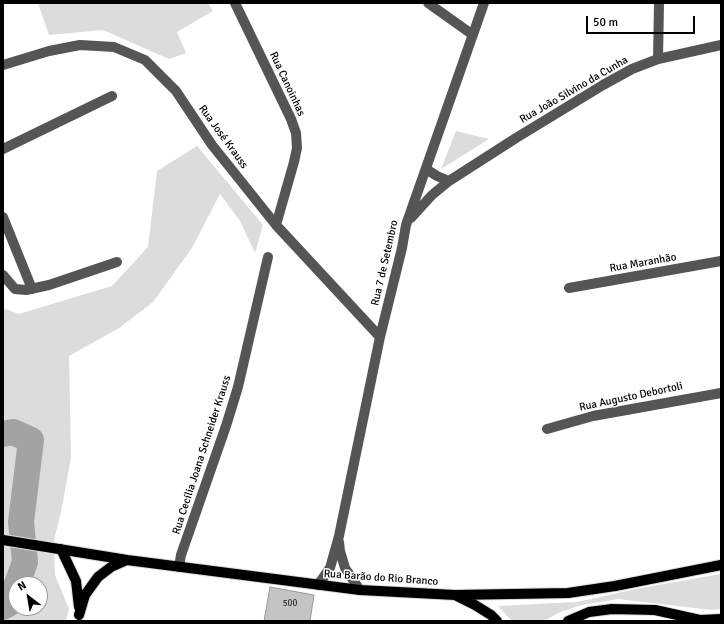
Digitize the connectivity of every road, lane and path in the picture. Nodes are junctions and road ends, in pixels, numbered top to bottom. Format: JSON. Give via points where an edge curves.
{"nodes":[{"id":1,"x":235,"y":3,"type":"edge"},
{"id":2,"x":428,"y":3,"type":"edge"},
{"id":3,"x":484,"y":3,"type":"edge"},
{"id":4,"x":659,"y":3,"type":"edge"},
{"id":5,"x":473,"y":35,"type":"junction"},
{"id":6,"x":721,"y":45,"type":"edge"},
{"id":7,"x":658,"y":59,"type":"junction"},
{"id":8,"x":3,"y":65,"type":"edge"},
{"id":9,"x":112,"y":96,"type":"dead end"},
{"id":10,"x":3,"y":149,"type":"edge"},
{"id":11,"x":426,"y":169,"type":"junction"},
{"id":12,"x":449,"y":181,"type":"junction"},
{"id":13,"x":3,"y":217,"type":"edge"},
{"id":14,"x":406,"y":224,"type":"junction"},
{"id":15,"x":276,"y":225,"type":"junction"},
{"id":16,"x":6,"y":231,"type":"edge"},
{"id":17,"x":268,"y":257,"type":"dead end"},
{"id":18,"x":721,"y":261,"type":"edge"},
{"id":19,"x":117,"y":262,"type":"dead end"},
{"id":20,"x":3,"y":275,"type":"edge"},
{"id":21,"x":570,"y":288,"type":"dead end"},
{"id":22,"x":32,"y":289,"type":"junction"},
{"id":23,"x":380,"y":337,"type":"junction"},
{"id":24,"x":721,"y":393,"type":"edge"},
{"id":25,"x":547,"y":429,"type":"dead end"},
{"id":26,"x":339,"y":536,"type":"junction"},
{"id":27,"x":3,"y":540,"type":"edge"},
{"id":28,"x":61,"y":549,"type":"junction"},
{"id":29,"x":127,"y":560,"type":"junction"},
{"id":30,"x":721,"y":565,"type":"edge"},
{"id":31,"x":179,"y":567,"type":"junction"},
{"id":32,"x":318,"y":585,"type":"junction"},
{"id":33,"x":360,"y":590,"type":"junction"},
{"id":34,"x":455,"y":595,"type":"junction"},
{"id":35,"x":78,"y":618,"type":"edge"},
{"id":36,"x":721,"y":619,"type":"edge"},
{"id":37,"x":497,"y":621,"type":"edge"},
{"id":38,"x":568,"y":621,"type":"edge"},
{"id":39,"x":701,"y":621,"type":"edge"}],
"edges":[{"from":1,"to":15,"type":"street","name":"Rua Canoinhas","via":[[296,133],[297,148],[294,162]]},
{"from":2,"to":5,"type":"street"},
{"from":3,"to":5,"type":"street","name":"Rua 7 de Setembro"},
{"from":4,"to":7,"type":"street"},
{"from":5,"to":11,"type":"street","name":"Rua 7 de Setembro"},
{"from":6,"to":7,"type":"street","name":"Rua João Silvino da Cunha"},
{"from":7,"to":12,"type":"street","name":"Rua João Silvino da Cunha","via":[[632,69],[603,85]]},
{"from":8,"to":15,"type":"street","name":"Rua José Krauss","via":[[80,45],[114,47],[145,60],[176,91],[212,144]]},
{"from":9,"to":10,"type":"street"},
{"from":11,"to":12,"type":"street"},
{"from":11,"to":14,"type":"street","name":"Rua 7 de Setembro"},
{"from":12,"to":14,"type":"street","name":"Rua João Silvino da Cunha","via":[[432,195]]},
{"from":13,"to":16,"type":"street"},
{"from":14,"to":23,"type":"street","name":"Rua 7 de Setembro"},
{"from":15,"to":23,"type":"street","name":"Rua José Krauss"},
{"from":16,"to":22,"type":"street"},
{"from":17,"to":31,"type":"street","name":"Rua Cecília Joana Schneider Krauss","via":[[238,387]]},
{"from":18,"to":21,"type":"street","name":"Rua Maranhão"},
{"from":19,"to":22,"type":"street"},
{"from":20,"to":22,"type":"street","via":[[15,289]]},
{"from":23,"to":26,"type":"street","name":"Rua 7 de Setembro"},
{"from":24,"to":25,"type":"street","name":"Rua Augusto Debortoli","via":[[593,416]]},
{"from":26,"to":32,"type":"street","name":"Rua 7 de Setembro","via":[[330,568]]},
{"from":26,"to":33,"type":"street","name":"Rua 7 de Setembro","via":[[344,568]]},
{"from":27,"to":28,"type":"main road","name":"Rua Barão do Rio Branco"},
{"from":28,"to":29,"type":"main road","name":"Rua Barão do Rio Branco"},
{"from":28,"to":35,"type":"main road","via":[[76,581],[79,598]]},
{"from":29,"to":31,"type":"main road","name":"Rua Barão do Rio Branco"},
{"from":29,"to":35,"type":"main road","via":[[111,567],[98,577],[85,595]]},
{"from":30,"to":34,"type":"main road","name":"Rua Barão do Rio Branco","via":[[568,593]]},
{"from":31,"to":32,"type":"main road","name":"Rua Barão do Rio Branco"},
{"from":32,"to":33,"type":"main road","name":"Rua Barão do Rio Branco"},
{"from":33,"to":34,"type":"main road","name":"Rua Barão do Rio Branco"},
{"from":34,"to":37,"type":"main road","via":[[475,605]]},
{"from":36,"to":39,"type":"main road"},
{"from":38,"to":39,"type":"main road","via":[[589,612],[626,609],[654,610]]}]}
